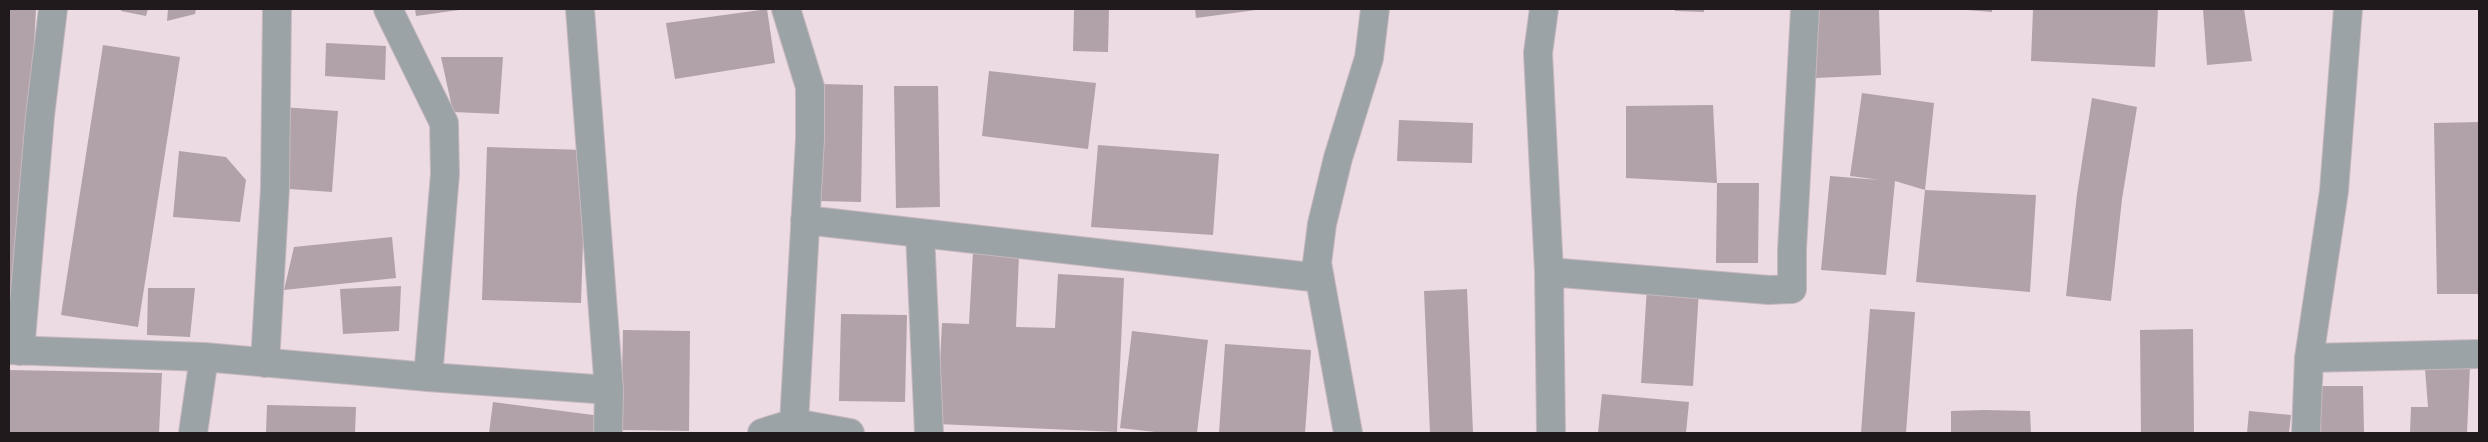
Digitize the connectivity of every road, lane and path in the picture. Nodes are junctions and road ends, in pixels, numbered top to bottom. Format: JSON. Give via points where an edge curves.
{"nodes":[{"id":1,"x":53,"y":9,"type":"edge"},
{"id":2,"x":277,"y":9,"type":"edge"},
{"id":3,"x":388,"y":9,"type":"edge"},
{"id":4,"x":580,"y":9,"type":"edge"},
{"id":5,"x":786,"y":9,"type":"edge"},
{"id":6,"x":1375,"y":9,"type":"edge"},
{"id":7,"x":1544,"y":9,"type":"edge"},
{"id":8,"x":1805,"y":9,"type":"edge"},
{"id":9,"x":2348,"y":9,"type":"edge"},
{"id":10,"x":805,"y":220,"type":"junction"},
{"id":11,"x":920,"y":233,"type":"junction"},
{"id":12,"x":1550,"y":272,"type":"junction"},
{"id":13,"x":1320,"y":278,"type":"junction"},
{"id":14,"x":14,"y":350,"type":"edge"},
{"id":15,"x":2479,"y":354,"type":"edge"},
{"id":16,"x":204,"y":358,"type":"junction"},
{"id":17,"x":2310,"y":358,"type":"junction"},
{"id":18,"x":265,"y":363,"type":"junction"},
{"id":19,"x":428,"y":378,"type":"junction"},
{"id":20,"x":609,"y":390,"type":"junction"},
{"id":21,"x":794,"y":424,"type":"junction"},
{"id":22,"x":194,"y":433,"type":"edge"},
{"id":23,"x":608,"y":433,"type":"edge"},
{"id":24,"x":762,"y":433,"type":"edge"},
{"id":25,"x":850,"y":433,"type":"edge"},
{"id":26,"x":929,"y":433,"type":"edge"},
{"id":27,"x":1348,"y":433,"type":"edge"},
{"id":28,"x":1551,"y":433,"type":"edge"},
{"id":29,"x":2306,"y":433,"type":"edge"}],
"edges":[{"from":1,"to":14,"type":"street"},
{"from":2,"to":18,"type":"street","via":[[276,188]]},
{"from":3,"to":19,"type":"street","via":[[444,123],[445,174]]},
{"from":4,"to":20,"type":"street"},
{"from":5,"to":10,"type":"street","via":[[810,86]]},
{"from":6,"to":13,"type":"street","via":[[1368,58],[1322,224],[1318,263]]},
{"from":7,"to":12,"type":"street","via":[[1538,52]]},
{"from":8,"to":12,"type":"street","via":[[1792,289],[1769,290]]},
{"from":9,"to":17,"type":"street","via":[[2334,191]]},
{"from":10,"to":11,"type":"street"},
{"from":10,"to":21,"type":"street"},
{"from":11,"to":13,"type":"street"},
{"from":11,"to":26,"type":"street"},
{"from":12,"to":28,"type":"street"},
{"from":13,"to":27,"type":"street"},
{"from":14,"to":16,"type":"street"},
{"from":15,"to":17,"type":"street"},
{"from":16,"to":18,"type":"street"},
{"from":16,"to":22,"type":"street"},
{"from":17,"to":29,"type":"street"},
{"from":18,"to":19,"type":"street"},
{"from":19,"to":20,"type":"street"},
{"from":20,"to":23,"type":"street"},
{"from":21,"to":24,"type":"street"},
{"from":21,"to":25,"type":"street"}]}
